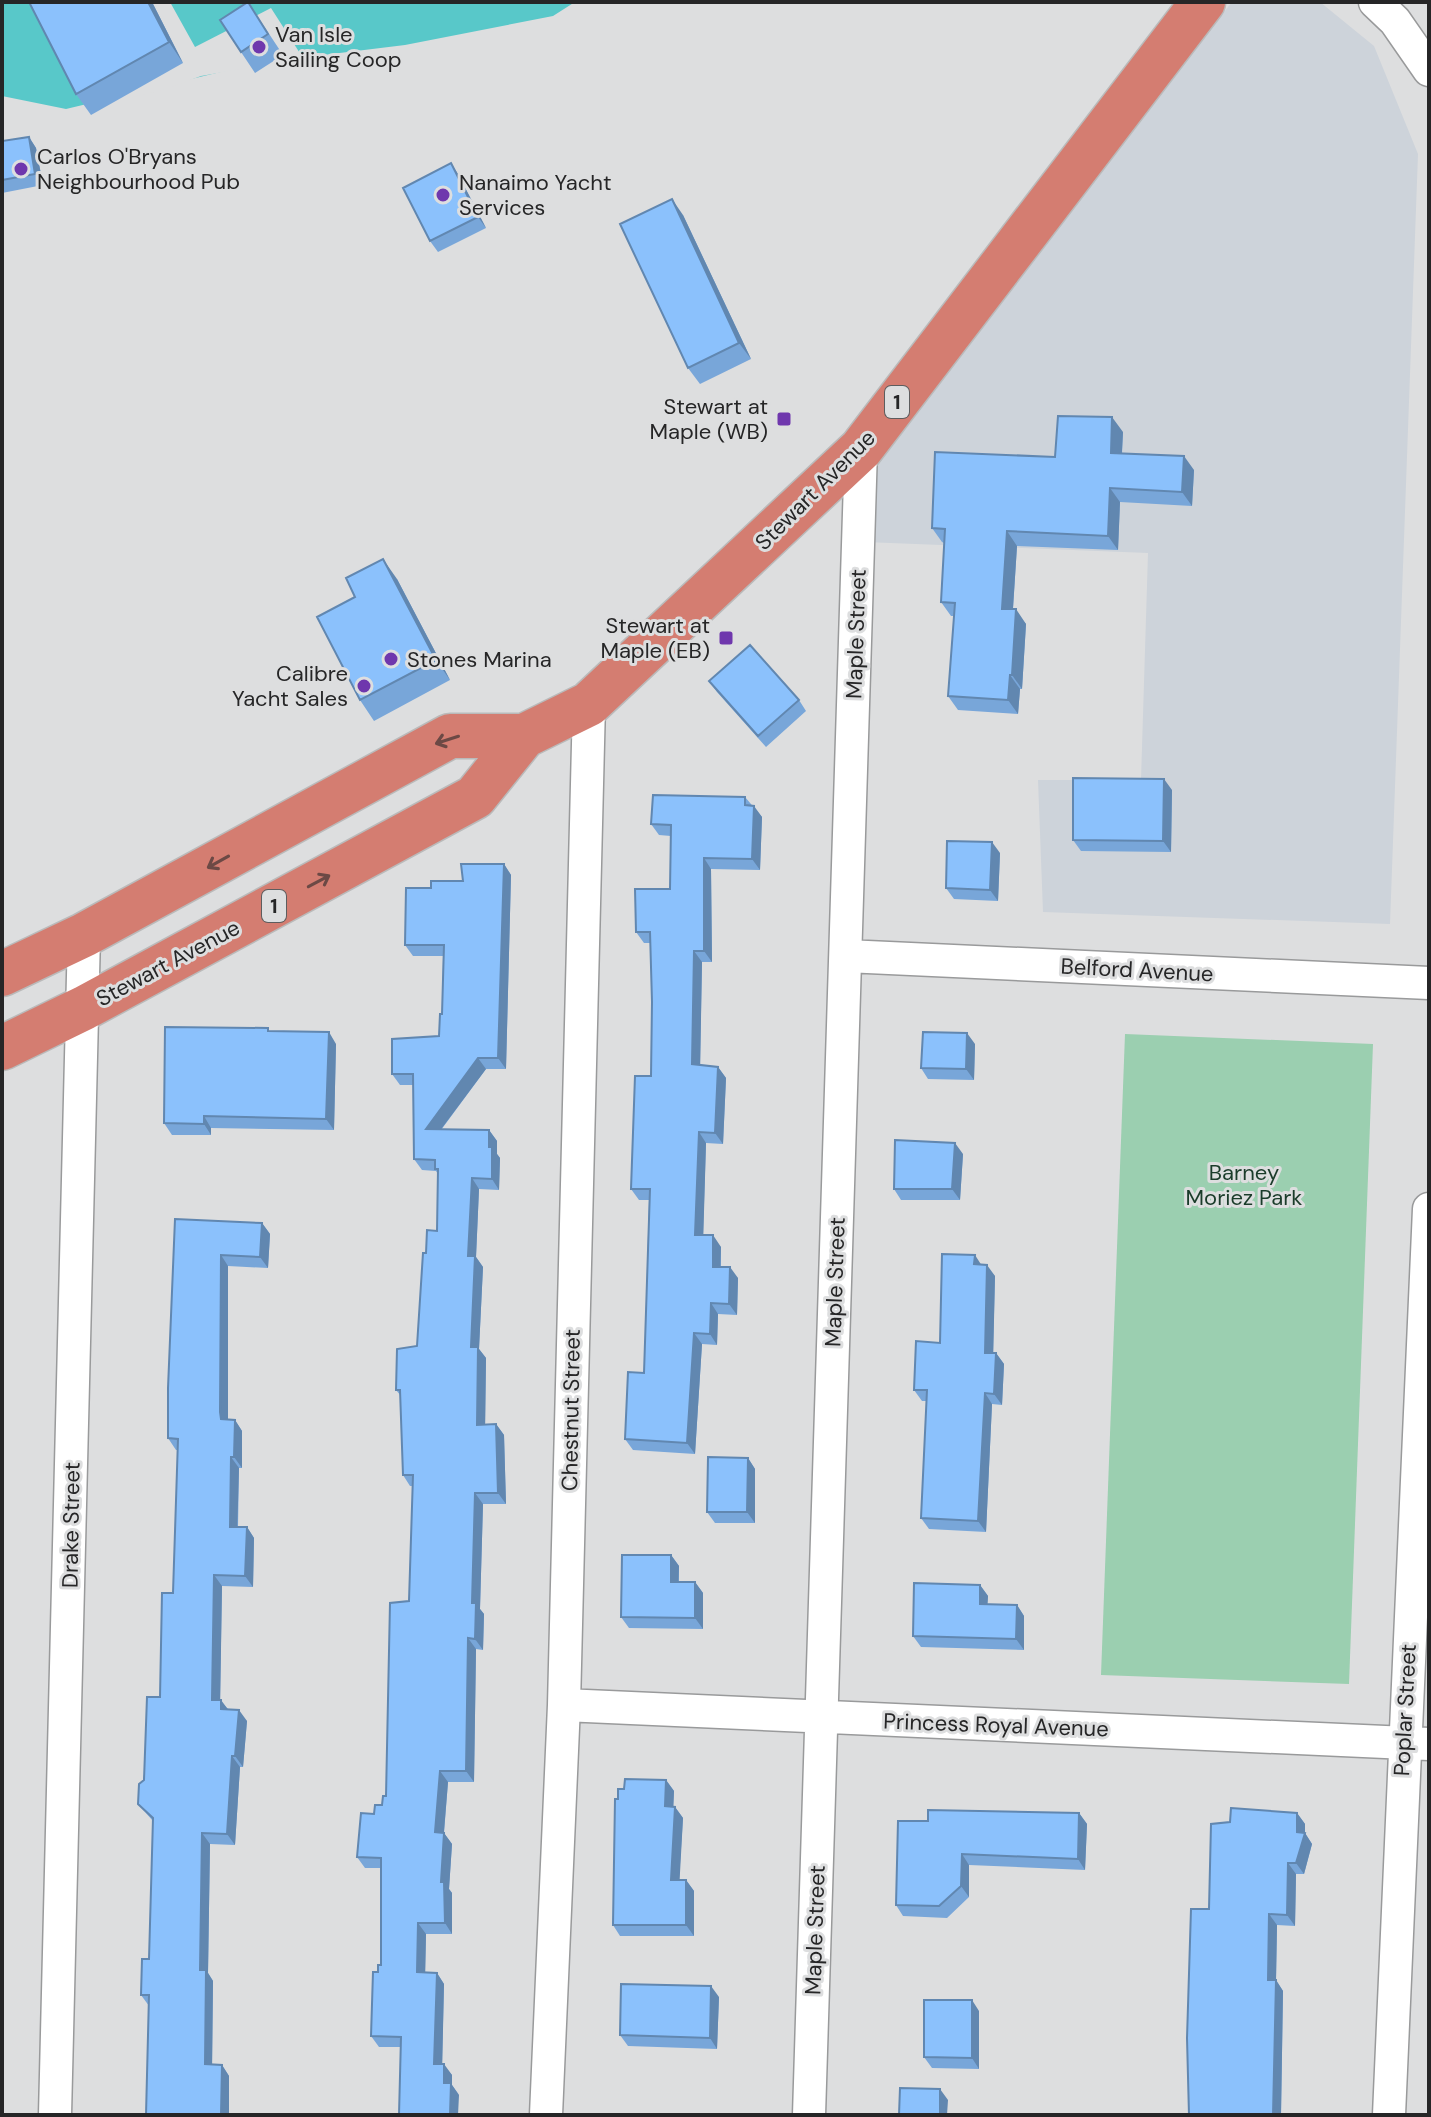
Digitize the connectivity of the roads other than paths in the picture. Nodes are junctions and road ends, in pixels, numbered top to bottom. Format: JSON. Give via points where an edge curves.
{"nodes":[{"id":1,"x":1203,"y":2,"type":"edge"},
{"id":2,"x":1375,"y":2,"type":"edge"},
{"id":3,"x":1429,"y":70,"type":"edge"},
{"id":4,"x":861,"y":449,"type":"junction"},
{"id":5,"x":589,"y":704,"type":"junction"},
{"id":6,"x":524,"y":736,"type":"junction"},
{"id":7,"x":84,"y":935,"type":"junction"},
{"id":8,"x":846,"y":956,"type":"junction"},
{"id":9,"x":2,"y":974,"type":"edge"},
{"id":10,"x":1429,"y":983,"type":"edge"},
{"id":11,"x":84,"y":1008,"type":"junction"},
{"id":12,"x":2,"y":1048,"type":"edge"},
{"id":13,"x":1429,"y":1209,"type":"edge"},
{"id":14,"x":564,"y":1705,"type":"junction"},
{"id":15,"x":821,"y":1717,"type":"junction"},
{"id":16,"x":1416,"y":1743,"type":"edge"},
{"id":17,"x":55,"y":2115,"type":"edge"},
{"id":18,"x":546,"y":2115,"type":"edge"},
{"id":19,"x":809,"y":2115,"type":"edge"},
{"id":20,"x":1389,"y":2115,"type":"edge"}],
"edges":[{"from":1,"to":4,"type":"highway","name":"Stewart Avenue","number":"1"},
{"from":2,"to":3,"type":"street"},
{"from":4,"to":5,"type":"highway","name":"Stewart Avenue","number":"1"},
{"from":4,"to":8,"type":"street","name":"Maple Street"},
{"from":5,"to":6,"type":"highway","name":"Stewart Avenue","number":"1"},
{"from":5,"to":14,"type":"street","name":"Chestnut Street"},
{"from":6,"to":7,"type":"highway","name":"Stewart Avenue","number":"1","one_way":true,"via":[[450,736]]},
{"from":11,"to":6,"type":"highway","name":"Stewart Avenue","number":"1","one_way":true,"via":[[475,797]]},
{"from":7,"to":9,"type":"highway","name":"Stewart Avenue","number":"1"},
{"from":7,"to":11,"type":"street","name":"Drake Street"},
{"from":8,"to":10,"type":"street","name":"Belford Avenue"},
{"from":8,"to":15,"type":"street","name":"Maple Street"},
{"from":11,"to":12,"type":"highway","name":"Stewart Avenue","number":"1"},
{"from":11,"to":17,"type":"street","name":"Drake Street"},
{"from":13,"to":16,"type":"street","name":"Poplar Street"},
{"from":14,"to":15,"type":"street","name":"Princess Royal Avenue"},
{"from":14,"to":18,"type":"street","name":"Chestnut Street"},
{"from":15,"to":16,"type":"street","name":"Princess Royal Avenue"},
{"from":15,"to":19,"type":"street","name":"Maple Street"},
{"from":16,"to":20,"type":"street","name":"Poplar Street"}]}
